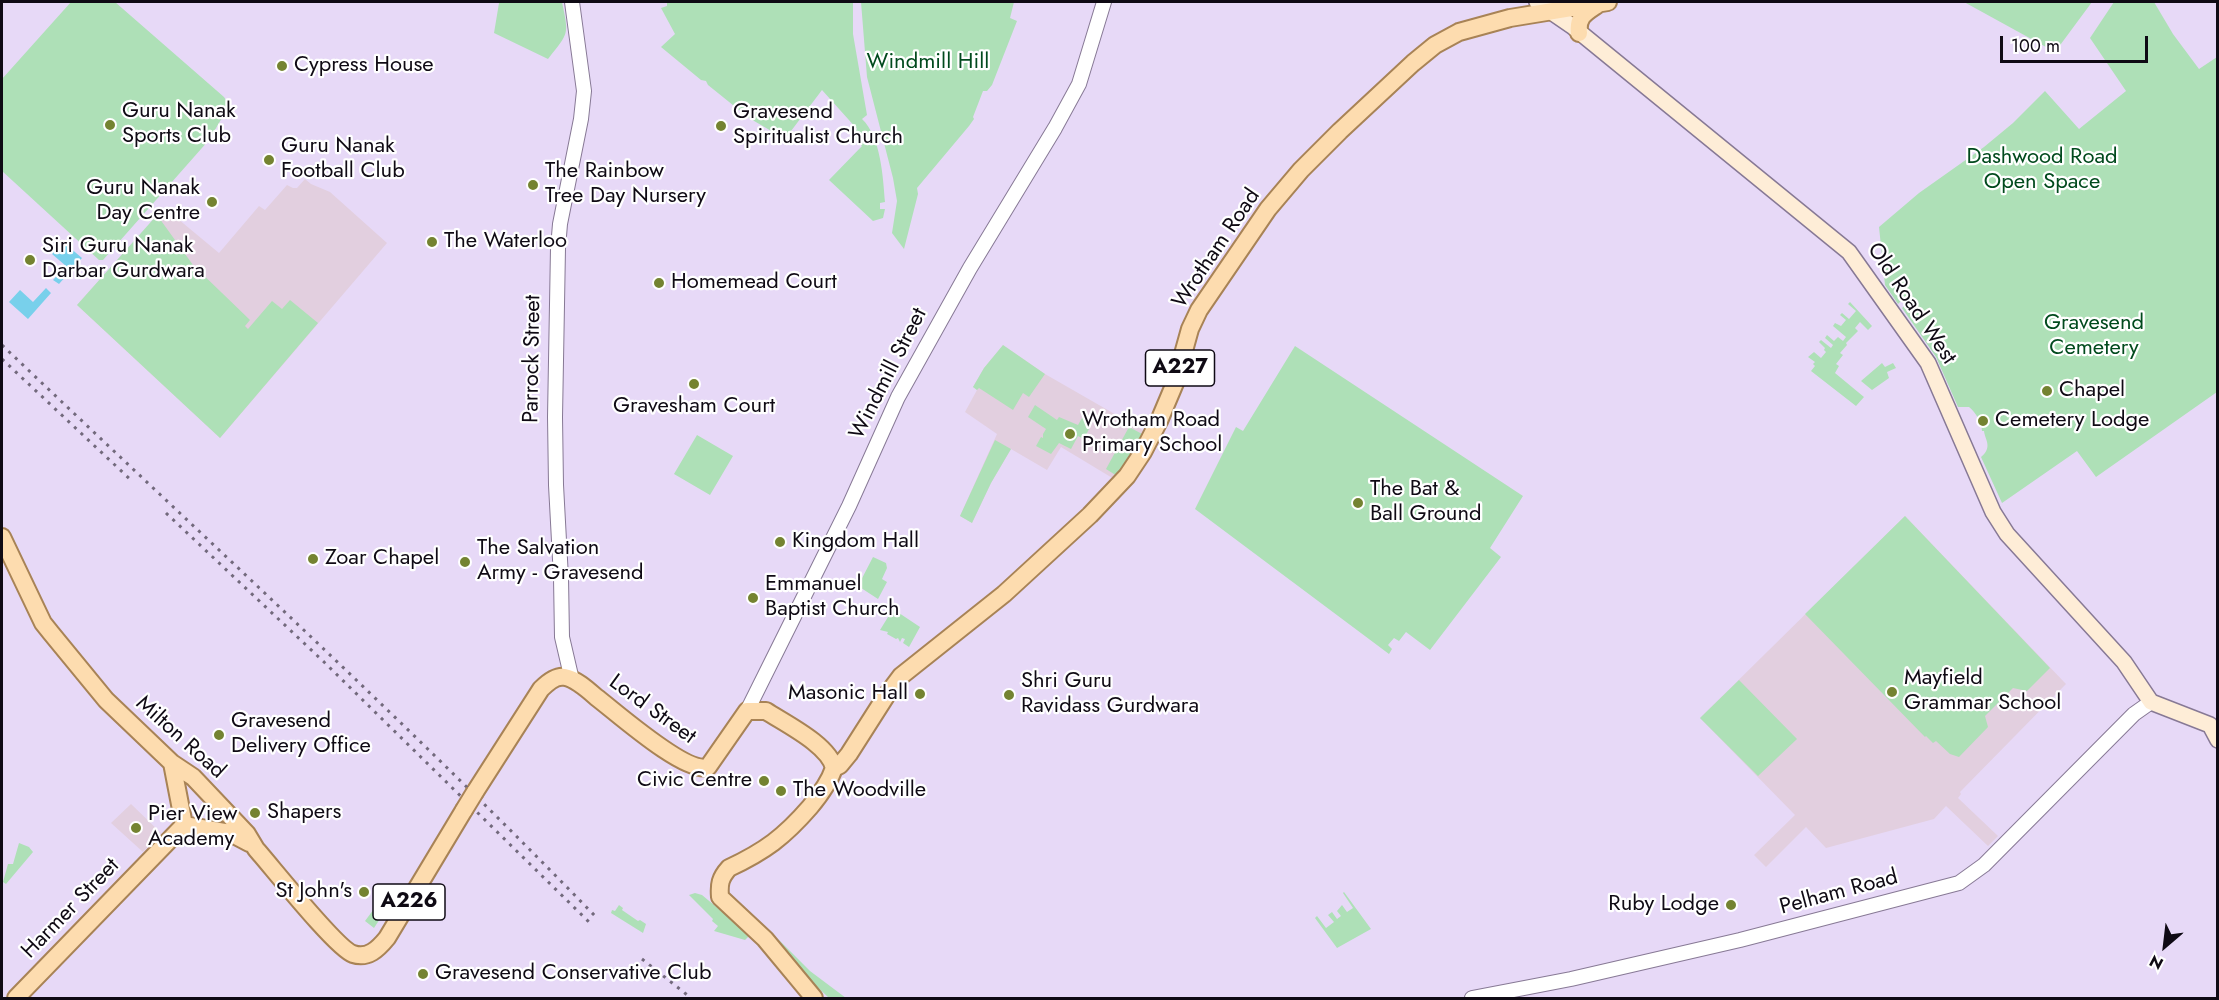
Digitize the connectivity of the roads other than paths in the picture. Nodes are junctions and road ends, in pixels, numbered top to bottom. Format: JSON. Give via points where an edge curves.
{"nodes":[{"id":1,"x":572,"y":2,"type":"edge"},
{"id":2,"x":1104,"y":2,"type":"edge"},
{"id":3,"x":1524,"y":2,"type":"edge"},
{"id":4,"x":1603,"y":3,"type":"edge"},
{"id":5,"x":1544,"y":6,"type":"edge"},
{"id":6,"x":1510,"y":18,"type":"junction"},
{"id":7,"x":1580,"y":33,"type":"junction"},
{"id":8,"x":2,"y":537,"type":"edge"},
{"id":9,"x":564,"y":679,"type":"junction"},
{"id":10,"x":2151,"y":702,"type":"junction"},
{"id":11,"x":747,"y":711,"type":"junction"},
{"id":12,"x":2214,"y":724,"type":"edge"},
{"id":13,"x":858,"y":738,"type":"junction"},
{"id":14,"x":2217,"y":740,"type":"edge"},
{"id":15,"x":822,"y":748,"type":"junction"},
{"id":16,"x":172,"y":764,"type":"junction"},
{"id":17,"x":708,"y":767,"type":"joint"},
{"id":18,"x":834,"y":768,"type":"junction"},
{"id":19,"x":184,"y":825,"type":"junction"},
{"id":20,"x":256,"y":849,"type":"junction"},
{"id":21,"x":16,"y":999,"type":"edge"},
{"id":22,"x":814,"y":999,"type":"edge"},
{"id":23,"x":1472,"y":999,"type":"edge"}],
"edges":[{"from":1,"to":9,"type":"street","name":"Parrock Street","via":[[584,85],[558,248],[555,440]]},
{"from":2,"to":11,"type":"street","name":"Windmill Street","via":[[1079,84],[896,402]]},
{"from":3,"to":6,"type":"main road"},
{"from":4,"to":5,"type":"main road","name":"Wrotham Road","number":"A227"},
{"from":4,"to":7,"type":"main road","number":"A227","via":[[1581,16]]},
{"from":5,"to":6,"type":"main road","name":"Wrotham Road","number":"A227"},
{"from":5,"to":7,"type":"main road","name":"Old Road West"},
{"from":6,"to":13,"type":"main road","name":"Wrotham Road","number":"A227","via":[[1459,32],[1427,51],[1301,170],[1268,209],[1199,310],[1160,421],[1127,476],[1004,594],[902,676]]},
{"from":7,"to":10,"type":"main road","name":"Old Road West","via":[[1849,252],[1930,367],[2000,525],[2124,662]]},
{"from":8,"to":16,"type":"main road","name":"Milton Road","number":"A226","via":[[43,623],[106,700]]},
{"from":9,"to":17,"type":"main road","name":"Lord Street","via":[[686,763]]},
{"from":9,"to":20,"type":"main road","name":"Milton Road","number":"A226","bridge":true,"via":[[542,689],[389,936],[373,952],[353,954],[332,936]]},
{"from":10,"to":12,"type":"main road"},
{"from":10,"to":23,"type":"street","name":"Pelham Road","via":[[2134,714],[1978,871],[1959,883],[1740,940]]},
{"from":11,"to":15,"type":"main road","via":[[766,711]]},
{"from":11,"to":17,"type":"main road","name":"Windmill Street"},
{"from":12,"to":14,"type":"main road"},
{"from":13,"to":15,"type":"main road","name":"Wrotham Road","number":"A227","via":[[839,751]]},
{"from":13,"to":18,"type":"main road","name":"Wrotham Road","number":"A227"},
{"from":15,"to":18,"type":"main road"},
{"from":16,"to":19,"type":"main road"},
{"from":16,"to":20,"type":"main road","name":"Milton Road","number":"A226","via":[[193,777],[247,834]]},
{"from":18,"to":22,"type":"main road","name":"Wrotham Road","via":[[819,797],[792,828],[773,844],[729,868],[719,883],[720,897],[765,939]]},
{"from":19,"to":20,"type":"main road","number":"A226","via":[[230,833]]},
{"from":19,"to":21,"type":"main road","name":"Harmer Street"}]}
